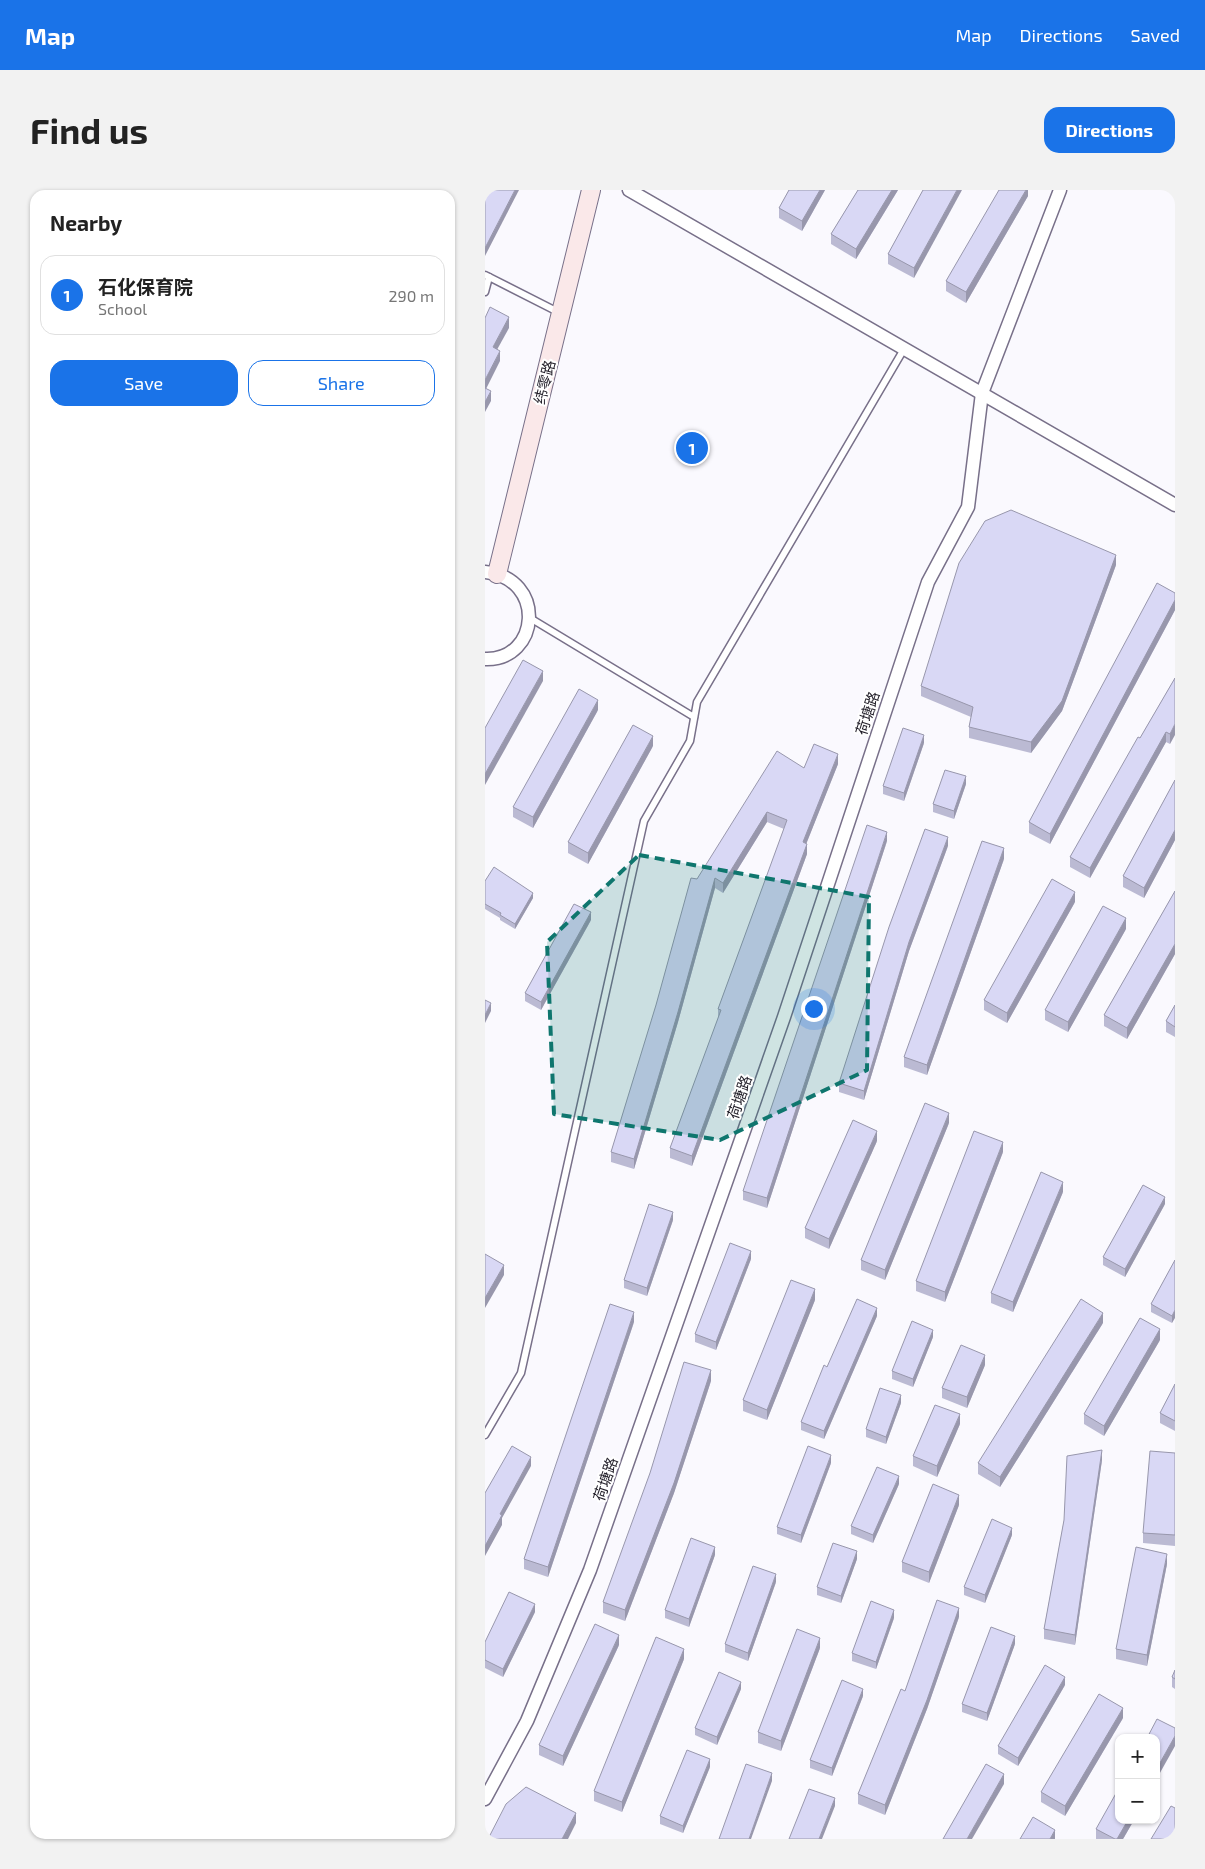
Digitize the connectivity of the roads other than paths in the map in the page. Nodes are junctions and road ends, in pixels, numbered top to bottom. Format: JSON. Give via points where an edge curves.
{"nodes":[{"id":1,"x":591,"y":190,"type":"edge"},
{"id":2,"x":629,"y":190,"type":"edge"},
{"id":3,"x":1060,"y":190,"type":"edge"},
{"id":4,"x":487,"y":276,"type":"edge"},
{"id":5,"x":485,"y":292,"type":"edge"},
{"id":6,"x":561,"y":313,"type":"junction"},
{"id":7,"x":904,"y":349,"type":"junction"},
{"id":8,"x":982,"y":393,"type":"junction"},
{"id":9,"x":1175,"y":505,"type":"edge"},
{"id":10,"x":491,"y":573,"type":"edge"},
{"id":11,"x":530,"y":618,"type":"junction"},
{"id":12,"x":485,"y":659,"type":"edge"},
{"id":13,"x":694,"y":717,"type":"junction"},
{"id":14,"x":485,"y":1435,"type":"edge"},
{"id":15,"x":485,"y":1799,"type":"edge"}],
"edges":[{"from":1,"to":6,"type":"street","name":"纬零路"},
{"from":2,"to":7,"type":"street"},
{"from":3,"to":8,"type":"street","name":"荷塘路"},
{"from":4,"to":5,"type":"lane"},
{"from":4,"to":6,"type":"lane"},
{"from":6,"to":10,"type":"street","name":"纬零路"},
{"from":7,"to":8,"type":"street"},
{"from":7,"to":13,"type":"lane","via":[[697,702]]},
{"from":8,"to":9,"type":"street"},
{"from":8,"to":15,"type":"street","name":"荷塘路","via":[[968,507],[928,582],[784,1017],[591,1570],[527,1721]]},
{"from":10,"to":11,"type":"street","via":[[506,577],[520,588]]},
{"from":11,"to":12,"type":"street","via":[[527,629],[513,650],[495,659]]},
{"from":11,"to":13,"type":"lane"},
{"from":13,"to":14,"type":"lane","via":[[690,741],[645,821],[521,1373]]}]}
